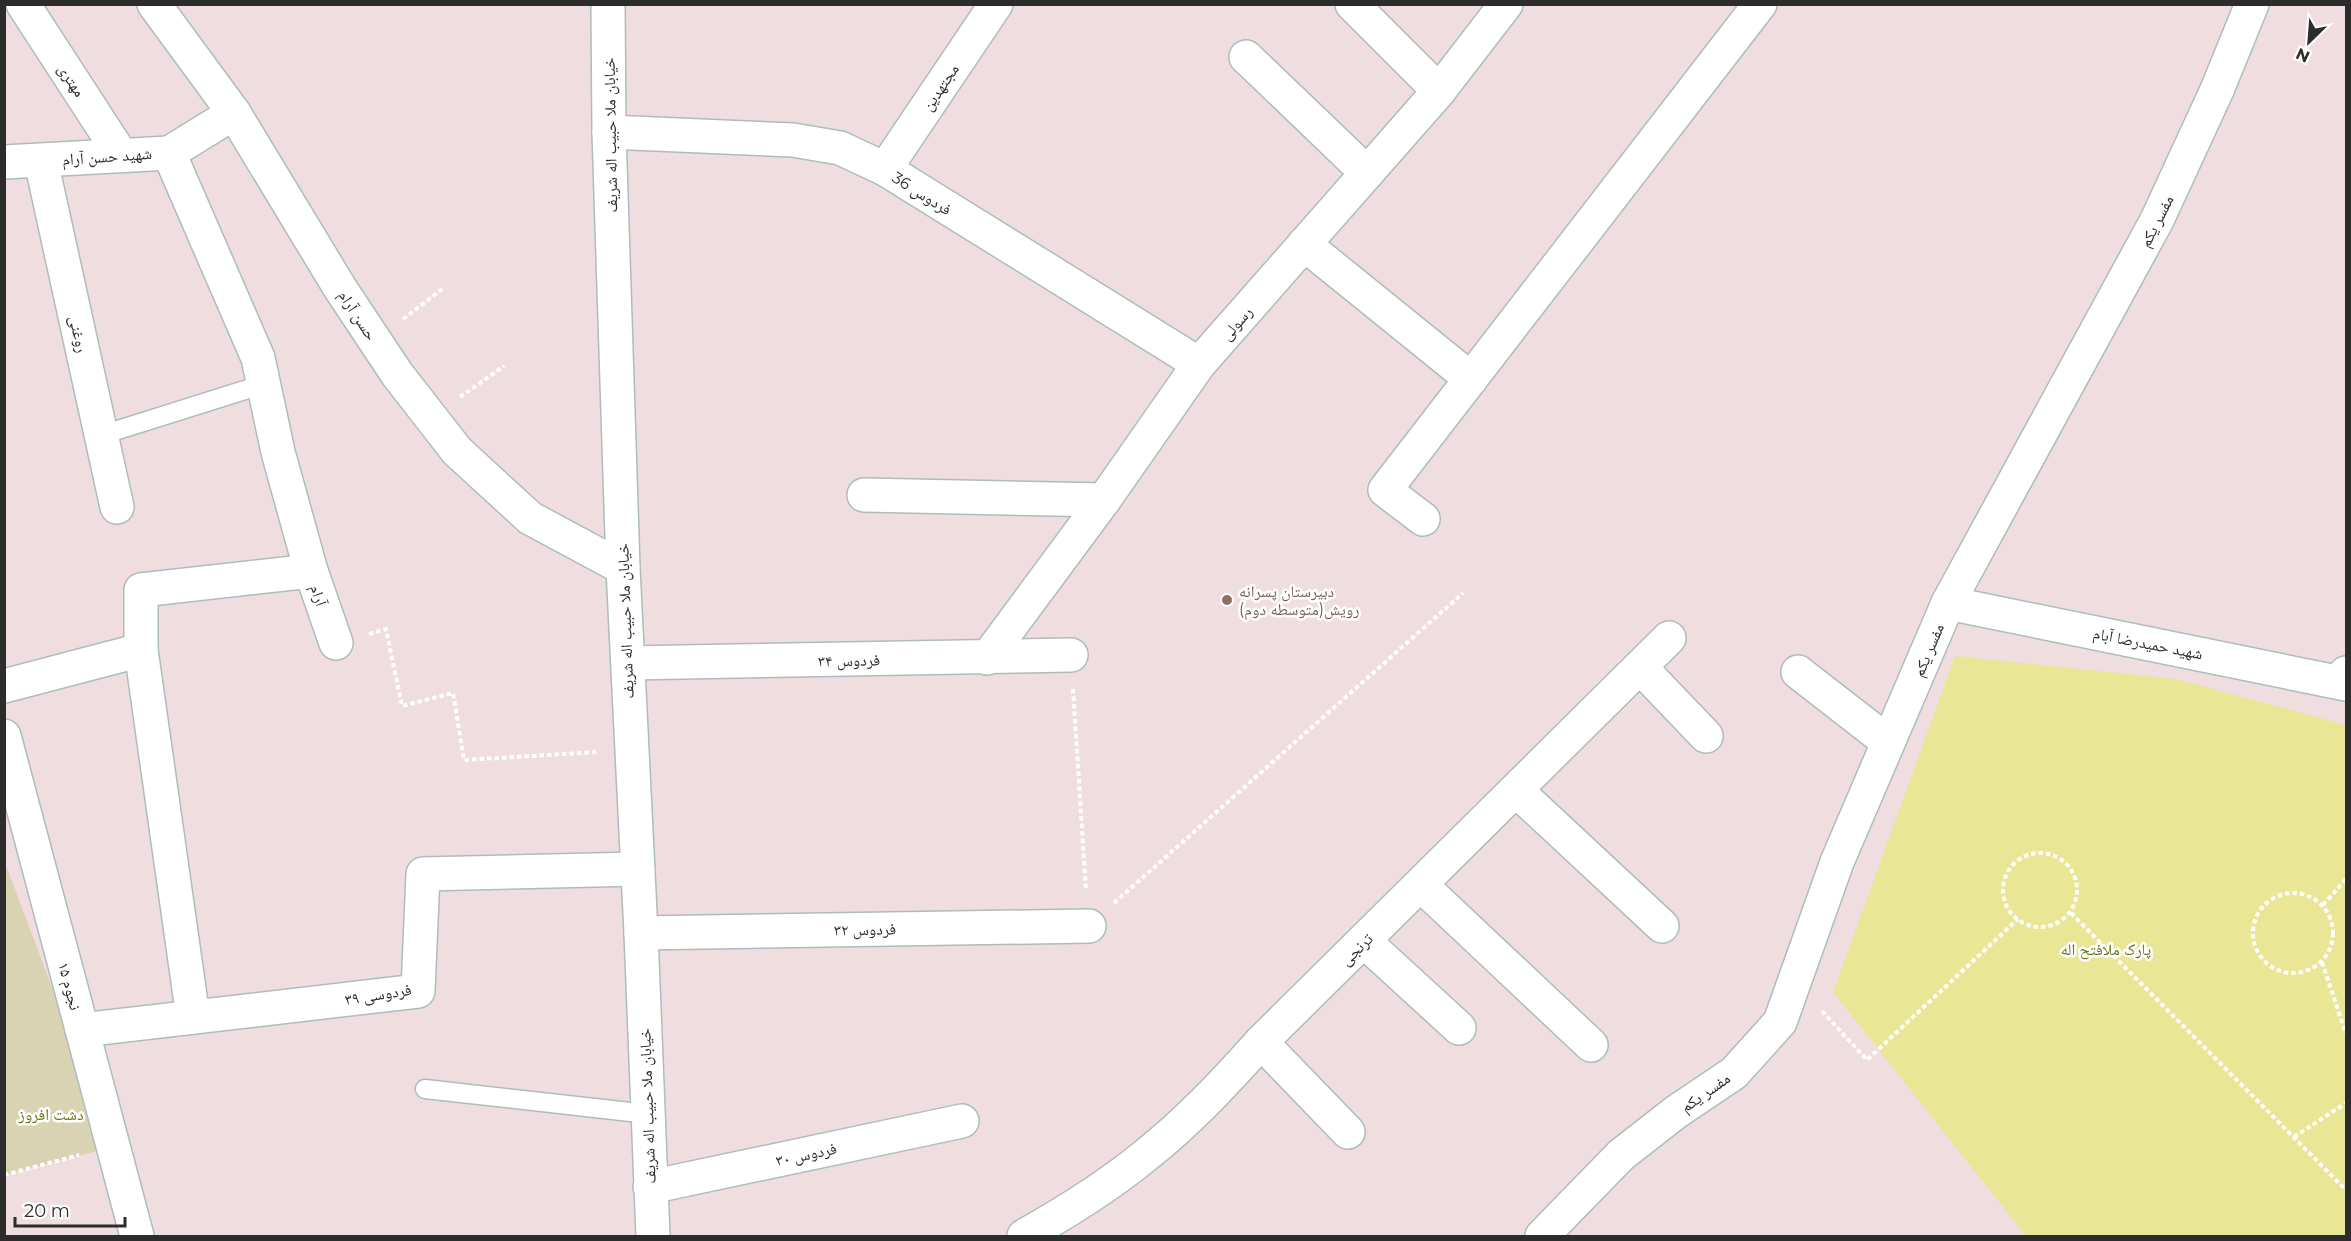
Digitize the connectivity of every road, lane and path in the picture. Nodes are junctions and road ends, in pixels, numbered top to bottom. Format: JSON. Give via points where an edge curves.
{"nodes":[{"id":1,"x":23,"y":4,"type":"edge"},
{"id":2,"x":153,"y":4,"type":"edge"},
{"id":3,"x":608,"y":4,"type":"edge"},
{"id":4,"x":996,"y":4,"type":"edge"},
{"id":5,"x":1352,"y":4,"type":"edge"},
{"id":6,"x":1506,"y":4,"type":"edge"},
{"id":7,"x":1760,"y":4,"type":"edge"},
{"id":8,"x":2252,"y":4,"type":"edge"},
{"id":9,"x":1245,"y":57,"type":"dead end"},
{"id":10,"x":1439,"y":91,"type":"junction"},
{"id":11,"x":234,"y":113,"type":"junction"},
{"id":12,"x":609,"y":132,"type":"junction"},
{"id":13,"x":169,"y":153,"type":"junction"},
{"id":14,"x":121,"y":156,"type":"junction"},
{"id":15,"x":41,"y":161,"type":"junction"},
{"id":16,"x":4,"y":162,"type":"edge"},
{"id":17,"x":885,"y":170,"type":"junction"},
{"id":18,"x":1367,"y":173,"type":"junction"},
{"id":19,"x":1304,"y":244,"type":"junction"},
{"id":20,"x":445,"y":287,"type":"dead end"},
{"id":21,"x":375,"y":341,"type":"junction"},
{"id":22,"x":1199,"y":364,"type":"junction"},
{"id":23,"x":504,"y":366,"type":"dead end"},
{"id":24,"x":1471,"y":379,"type":"junction"},
{"id":25,"x":264,"y":384,"type":"junction"},
{"id":26,"x":431,"y":418,"type":"junction"},
{"id":27,"x":102,"y":435,"type":"junction"},
{"id":28,"x":864,"y":495,"type":"dead end"},
{"id":29,"x":1104,"y":500,"type":"junction"},
{"id":30,"x":117,"y":507,"type":"dead end"},
{"id":31,"x":1423,"y":519,"type":"dead end"},
{"id":32,"x":623,"y":568,"type":"junction"},
{"id":33,"x":311,"y":571,"type":"junction"},
{"id":34,"x":1463,"y":593,"type":"dead end"},
{"id":35,"x":1948,"y":603,"type":"junction"},
{"id":36,"x":1669,"y":638,"type":"dead end"},
{"id":37,"x":336,"y":643,"type":"joint"},
{"id":38,"x":141,"y":650,"type":"junction"},
{"id":39,"x":1071,"y":655,"type":"joint"},
{"id":40,"x":987,"y":658,"type":"junction"},
{"id":41,"x":628,"y":663,"type":"junction"},
{"id":42,"x":1641,"y":667,"type":"junction"},
{"id":43,"x":1798,"y":672,"type":"dead end"},
{"id":44,"x":2344,"y":679,"type":"edge"},
{"id":45,"x":4,"y":686,"type":"edge"},
{"id":46,"x":4,"y":736,"type":"edge"},
{"id":47,"x":1706,"y":736,"type":"dead end"},
{"id":48,"x":1888,"y":742,"type":"junction"},
{"id":49,"x":631,"y":750,"type":"junction"},
{"id":50,"x":1517,"y":791,"type":"junction"},
{"id":51,"x":638,"y":869,"type":"junction"},
{"id":52,"x":2346,"y":879,"type":"edge"},
{"id":53,"x":1421,"y":885,"type":"junction"},
{"id":54,"x":2323,"y":904,"type":"junction"},
{"id":55,"x":2071,"y":913,"type":"junction"},
{"id":56,"x":2018,"y":919,"type":"junction"},
{"id":57,"x":1089,"y":926,"type":"junction"},
{"id":58,"x":1662,"y":926,"type":"dead end"},
{"id":59,"x":641,"y":933,"type":"junction"},
{"id":60,"x":1364,"y":941,"type":"junction"},
{"id":61,"x":2322,"y":962,"type":"junction"},
{"id":62,"x":1795,"y":982,"type":"junction"},
{"id":63,"x":193,"y":1017,"type":"junction"},
{"id":64,"x":1459,"y":1028,"type":"dead end"},
{"id":65,"x":82,"y":1030,"type":"junction"},
{"id":66,"x":2346,"y":1034,"type":"edge"},
{"id":67,"x":1261,"y":1042,"type":"junction"},
{"id":68,"x":1591,"y":1045,"type":"dead end"},
{"id":69,"x":425,"y":1089,"type":"dead end"},
{"id":70,"x":2346,"y":1103,"type":"edge"},
{"id":71,"x":648,"y":1114,"type":"junction"},
{"id":72,"x":962,"y":1121,"type":"dead end"},
{"id":73,"x":1347,"y":1132,"type":"dead end"},
{"id":74,"x":2294,"y":1137,"type":"junction"},
{"id":75,"x":112,"y":1147,"type":"junction"},
{"id":76,"x":4,"y":1175,"type":"edge"},
{"id":77,"x":650,"y":1187,"type":"junction"},
{"id":78,"x":2346,"y":1190,"type":"edge"},
{"id":79,"x":138,"y":1236,"type":"edge"},
{"id":80,"x":653,"y":1236,"type":"edge"},
{"id":81,"x":1024,"y":1236,"type":"edge"},
{"id":82,"x":1542,"y":1236,"type":"edge"}],
"edges":[{"from":1,"to":14,"type":"street","name":"مهتری"},
{"from":2,"to":11,"type":"street","name":"حسن آرام"},
{"from":3,"to":12,"type":"street","name":"خیابان ملا حبیب اله شریف"},
{"from":4,"to":17,"type":"street","name":"مجتهدین"},
{"from":5,"to":10,"type":"street"},
{"from":6,"to":10,"type":"street","name":"رسولی"},
{"from":7,"to":24,"type":"street"},
{"from":8,"to":35,"type":"street","name":"مفسر یکم","via":[[2157,220]]},
{"from":9,"to":18,"type":"street"},
{"from":10,"to":18,"type":"street","name":"رسولی"},
{"from":11,"to":13,"type":"street","name":"شهید حسن آرام"},
{"from":11,"to":21,"type":"street","name":"حسن آرام"},
{"from":12,"to":17,"type":"street","name":"فردوس 36","via":[[793,140],[840,148]]},
{"from":12,"to":32,"type":"street","name":"خیابان ملا حبیب اله شریف"},
{"from":13,"to":14,"type":"street","name":"شهید حسن آرام"},
{"from":13,"to":25,"type":"street","name":"آرام","via":[[258,358]]},
{"from":14,"to":15,"type":"street","name":"شهید حسن آرام"},
{"from":15,"to":16,"type":"street","name":"شهید حسن آرام"},
{"from":15,"to":27,"type":"street","name":"روغنی"},
{"from":17,"to":22,"type":"street","name":"فردوس 36"},
{"from":18,"to":19,"type":"street","name":"رسولی"},
{"from":19,"to":22,"type":"street","name":"رسولی"},
{"from":19,"to":24,"type":"street"},
{"from":20,"to":21,"type":"path"},
{"from":21,"to":26,"type":"street","name":"حسن آرام"},
{"from":22,"to":29,"type":"street","name":"رسولی"},
{"from":23,"to":26,"type":"path"},
{"from":24,"to":31,"type":"street","via":[[1385,490]]},
{"from":25,"to":27,"type":"lane"},
{"from":25,"to":33,"type":"street","name":"آرام"},
{"from":26,"to":32,"type":"street","name":"حسن آرام","via":[[457,451],[531,518]]},
{"from":27,"to":30,"type":"street","name":"روغنی"},
{"from":28,"to":29,"type":"street"},
{"from":29,"to":40,"type":"street","name":"رسولی"},
{"from":32,"to":41,"type":"street","name":"خیابان ملا حبیب اله شریف"},
{"from":33,"to":37,"type":"street","name":"آرام"},
{"from":33,"to":38,"type":"street","via":[[141,590]]},
{"from":34,"to":57,"type":"path"},
{"from":35,"to":44,"type":"street","name":"شهید حمیدرضا آبام"},
{"from":35,"to":48,"type":"street","name":"مفسر یکم"},
{"from":36,"to":42,"type":"street","name":"ترنجی"},
{"from":37,"to":49,"type":"path","via":[[386,629],[402,706],[453,693],[464,760]]},
{"from":38,"to":45,"type":"street"},
{"from":38,"to":63,"type":"street"},
{"from":39,"to":40,"type":"street","name":"فردوس ۳۴"},
{"from":39,"to":57,"type":"path"},
{"from":40,"to":41,"type":"street","name":"فردوس ۳۴"},
{"from":41,"to":49,"type":"street","name":"خیابان ملا حبیب اله شریف"},
{"from":42,"to":47,"type":"street"},
{"from":42,"to":50,"type":"street","name":"ترنجی"},
{"from":43,"to":48,"type":"street"},
{"from":46,"to":65,"type":"street","name":"نجوم ۱۵"},
{"from":48,"to":62,"type":"street","name":"مفسر یکم","via":[[1837,862]]},
{"from":49,"to":51,"type":"street","name":"خیابان ملا حبیب اله شریف"},
{"from":50,"to":53,"type":"street","name":"ترنجی"},
{"from":50,"to":58,"type":"street"},
{"from":51,"to":59,"type":"street","name":"خیابان ملا حبیب اله شریف"},
{"from":51,"to":63,"type":"street","name":"فردوسی ۳۹","via":[[423,874],[418,991]]},
{"from":52,"to":54,"type":"path"},
{"from":53,"to":60,"type":"street","name":"ترنجی"},
{"from":53,"to":68,"type":"street"},
{"from":54,"to":61,"type":"path","via":[[2333,923],[2332,944]]},
{"from":54,"to":61,"type":"path","via":[[2304,894],[2283,894],[2265,904],[2254,921],[2254,943],[2264,961],[2282,972],[2303,972]]},
{"from":55,"to":56,"type":"path","via":[[2052,927],[2028,927]]},
{"from":55,"to":56,"type":"path","via":[[2079,891],[2072,868],[2052,854],[2028,854],[2009,868],[2001,890],[2009,912]]},
{"from":55,"to":74,"type":"path"},
{"from":56,"to":62,"type":"path","via":[[1867,1060]]},
{"from":57,"to":59,"type":"street","name":"فردوس ۳۲"},
{"from":59,"to":71,"type":"street","name":"خیابان ملا حبیب اله شریف"},
{"from":60,"to":64,"type":"street"},
{"from":60,"to":67,"type":"street","name":"ترنجی"},
{"from":61,"to":66,"type":"path"},
{"from":62,"to":82,"type":"street","name":"مفسر یکم","via":[[1780,1022],[1734,1073],[1621,1155]]},
{"from":63,"to":65,"type":"street","name":"فردوسی ۳۹"},
{"from":65,"to":75,"type":"street","name":"نجوم ۱۵"},
{"from":67,"to":73,"type":"street"},
{"from":67,"to":81,"type":"street","name":"ترنجی","via":[[1226,1081],[1146,1155]]},
{"from":69,"to":71,"type":"lane"},
{"from":70,"to":74,"type":"path"},
{"from":71,"to":77,"type":"street","name":"خیابان ملا حبیب اله شریف"},
{"from":72,"to":77,"type":"street","name":"فردوس ۳۰"},
{"from":74,"to":78,"type":"path"},
{"from":75,"to":76,"type":"path"},
{"from":75,"to":79,"type":"street","name":"نجوم ۱۵"},
{"from":77,"to":80,"type":"street","name":"خیابان ملا حبیب اله شریف"}]}
